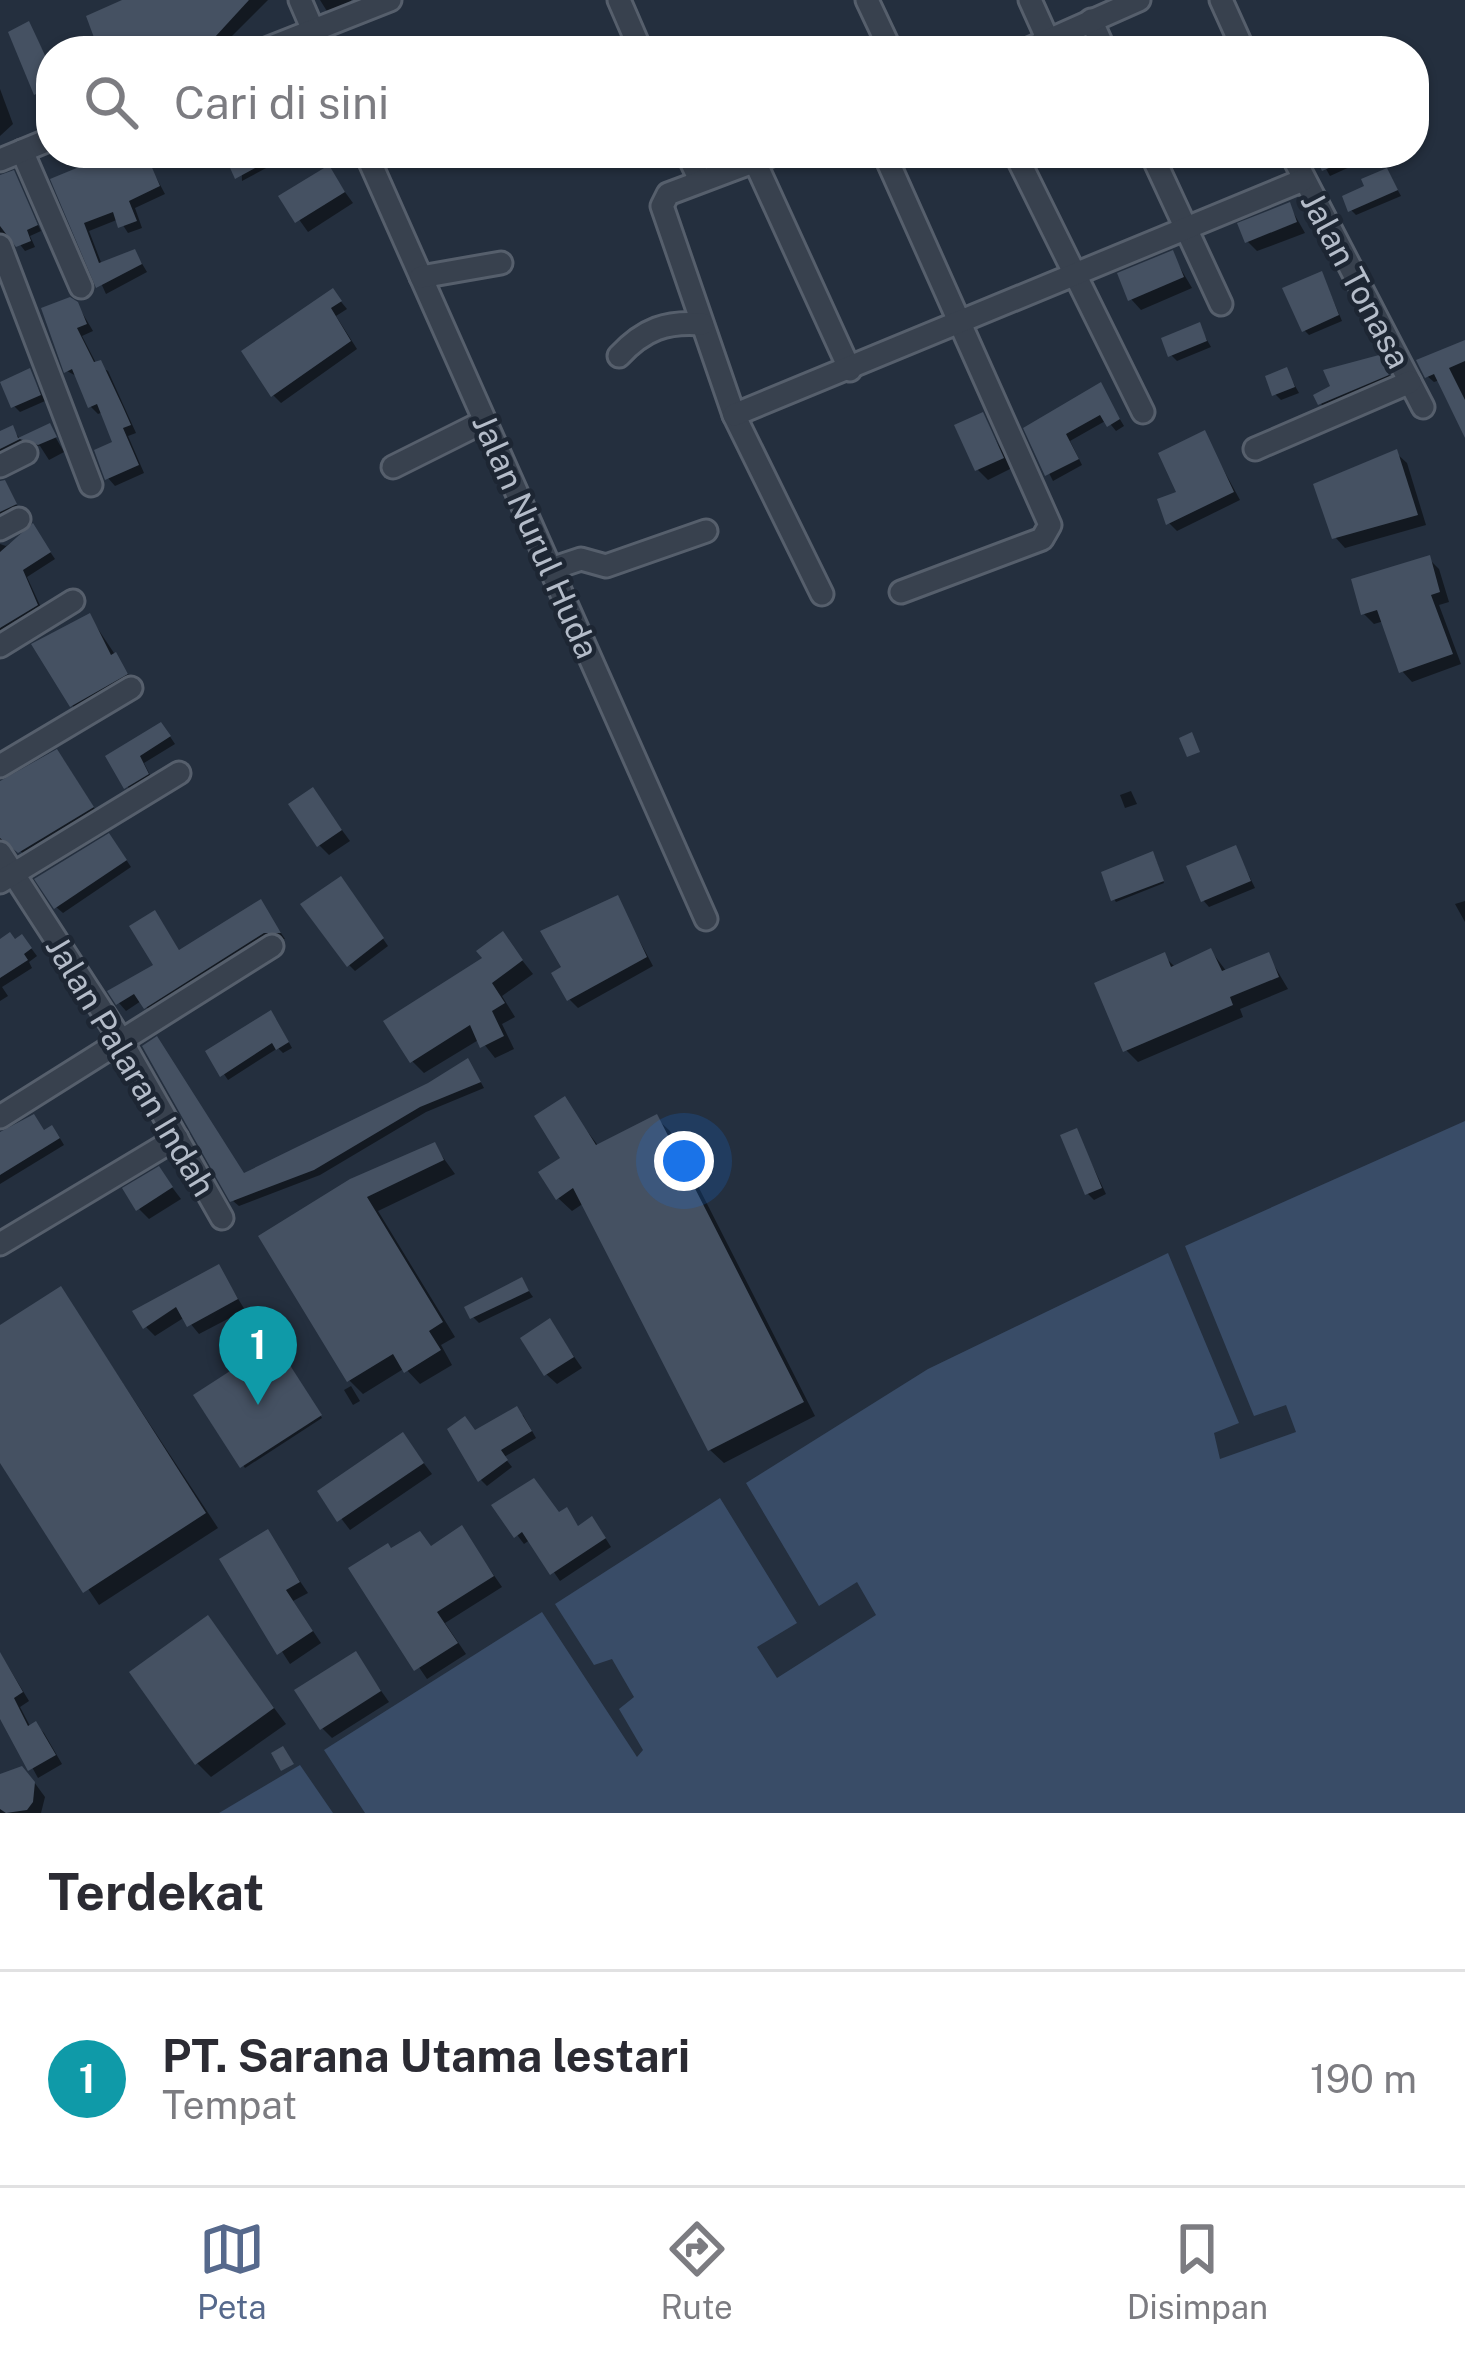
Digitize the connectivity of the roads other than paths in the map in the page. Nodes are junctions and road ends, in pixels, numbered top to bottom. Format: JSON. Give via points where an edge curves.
{"nodes":[{"id":1,"x":300,"y":0,"type":"edge"},
{"id":2,"x":390,"y":0,"type":"edge"},
{"id":3,"x":619,"y":0,"type":"edge"},
{"id":4,"x":867,"y":0,"type":"edge"},
{"id":5,"x":1030,"y":0,"type":"edge"},
{"id":6,"x":1139,"y":0,"type":"edge"},
{"id":7,"x":1221,"y":0,"type":"edge"},
{"id":8,"x":1091,"y":20,"type":"junction"},
{"id":9,"x":325,"y":32,"type":"edge"},
{"id":10,"x":635,"y":36,"type":"edge"},
{"id":11,"x":884,"y":36,"type":"edge"},
{"id":12,"x":1046,"y":36,"type":"edge"},
{"id":13,"x":1057,"y":36,"type":"edge"},
{"id":14,"x":1099,"y":36,"type":"edge"},
{"id":15,"x":1237,"y":36,"type":"edge"},
{"id":16,"x":36,"y":145,"type":"edge"},
{"id":17,"x":22,"y":151,"type":"junction"},
{"id":18,"x":0,"y":160,"type":"edge"},
{"id":19,"x":373,"y":168,"type":"edge"},
{"id":20,"x":694,"y":168,"type":"edge"},
{"id":21,"x":737,"y":168,"type":"edge"},
{"id":22,"x":758,"y":168,"type":"edge"},
{"id":23,"x":891,"y":168,"type":"edge"},
{"id":24,"x":1022,"y":168,"type":"edge"},
{"id":25,"x":1158,"y":168,"type":"edge"},
{"id":26,"x":1298,"y":168,"type":"edge"},
{"id":27,"x":700,"y":180,"type":"junction"},
{"id":28,"x":1303,"y":180,"type":"junction"},
{"id":29,"x":1186,"y":230,"type":"junction"},
{"id":30,"x":0,"y":246,"type":"edge"},
{"id":31,"x":501,"y":263,"type":"dead end"},
{"id":32,"x":421,"y":277,"type":"junction"},
{"id":33,"x":1073,"y":279,"type":"junction"},
{"id":34,"x":80,"y":287,"type":"dead end"},
{"id":35,"x":1221,"y":304,"type":"dead end"},
{"id":36,"x":960,"y":323,"type":"junction"},
{"id":37,"x":702,"y":324,"type":"junction"},
{"id":38,"x":619,"y":356,"type":"dead end"},
{"id":39,"x":850,"y":370,"type":"junction"},
{"id":40,"x":1410,"y":382,"type":"junction"},
{"id":41,"x":1423,"y":406,"type":"dead end"},
{"id":42,"x":1143,"y":412,"type":"dead end"},
{"id":43,"x":734,"y":416,"type":"junction"},
{"id":44,"x":485,"y":421,"type":"junction"},
{"id":45,"x":1256,"y":449,"type":"dead end"},
{"id":46,"x":26,"y":453,"type":"dead end"},
{"id":47,"x":0,"y":466,"type":"edge"},
{"id":48,"x":393,"y":466,"type":"dead end"},
{"id":49,"x":91,"y":485,"type":"dead end"},
{"id":50,"x":706,"y":531,"type":"dead end"},
{"id":51,"x":551,"y":569,"type":"junction"},
{"id":52,"x":901,"y":592,"type":"dead end"},
{"id":53,"x":822,"y":594,"type":"dead end"},
{"id":54,"x":73,"y":601,"type":"dead end"},
{"id":55,"x":0,"y":646,"type":"edge"},
{"id":56,"x":131,"y":688,"type":"dead end"},
{"id":57,"x":0,"y":766,"type":"edge"},
{"id":58,"x":179,"y":773,"type":"dead end"},
{"id":59,"x":0,"y":853,"type":"edge"},
{"id":60,"x":6,"y":878,"type":"edge"},
{"id":61,"x":706,"y":919,"type":"dead end"},
{"id":62,"x":272,"y":946,"type":"dead end"},
{"id":63,"x":121,"y":1040,"type":"junction"},
{"id":64,"x":0,"y":1117,"type":"edge"},
{"id":65,"x":177,"y":1138,"type":"junction"},
{"id":66,"x":223,"y":1218,"type":"dead end"},
{"id":67,"x":0,"y":1244,"type":"edge"}],
"edges":[{"from":1,"to":9,"type":"street"},
{"from":2,"to":9,"type":"street"},
{"from":3,"to":10,"type":"street"},
{"from":4,"to":11,"type":"street"},
{"from":5,"to":12,"type":"street"},
{"from":6,"to":8,"type":"street"},
{"from":7,"to":15,"type":"street"},
{"from":8,"to":13,"type":"street"},
{"from":8,"to":14,"type":"street"},
{"from":16,"to":17,"type":"street"},
{"from":17,"to":18,"type":"street"},
{"from":17,"to":34,"type":"street"},
{"from":19,"to":32,"type":"street","name":"Jalan Nurul Huda"},
{"from":20,"to":27,"type":"street"},
{"from":21,"to":27,"type":"street"},
{"from":22,"to":39,"type":"street"},
{"from":23,"to":36,"type":"street"},
{"from":24,"to":33,"type":"street"},
{"from":25,"to":29,"type":"street"},
{"from":26,"to":28,"type":"street","name":"Jalan Tonasa"},
{"from":27,"to":37,"type":"street","via":[[668,194],[662,206]]},
{"from":28,"to":29,"type":"street"},
{"from":28,"to":40,"type":"street","name":"Jalan Tonasa"},
{"from":29,"to":33,"type":"street"},
{"from":29,"to":35,"type":"street"},
{"from":30,"to":49,"type":"street"},
{"from":31,"to":32,"type":"street"},
{"from":32,"to":44,"type":"street","name":"Jalan Nurul Huda"},
{"from":33,"to":36,"type":"street"},
{"from":33,"to":42,"type":"street"},
{"from":36,"to":39,"type":"street"},
{"from":36,"to":52,"type":"street","via":[[1050,525],[1042,539]]},
{"from":37,"to":38,"type":"street","via":[[666,324]]},
{"from":37,"to":43,"type":"street"},
{"from":39,"to":43,"type":"street"},
{"from":40,"to":41,"type":"street","name":"Jalan Tonasa"},
{"from":40,"to":45,"type":"street"},
{"from":43,"to":53,"type":"street"},
{"from":44,"to":48,"type":"street"},
{"from":44,"to":51,"type":"street","name":"Jalan Nurul Huda"},
{"from":46,"to":47,"type":"street"},
{"from":50,"to":51,"type":"street","via":[[605,566],[580,559]]},
{"from":51,"to":61,"type":"street","name":"Jalan Nurul Huda"},
{"from":54,"to":55,"type":"street"},
{"from":56,"to":57,"type":"street"},
{"from":58,"to":60,"type":"street"},
{"from":59,"to":60,"type":"street","name":"Jalan Palaran Indah"},
{"from":60,"to":63,"type":"street","name":"Jalan Palaran Indah"},
{"from":62,"to":63,"type":"street"},
{"from":63,"to":64,"type":"street"},
{"from":63,"to":65,"type":"street","name":"Jalan Palaran Indah"},
{"from":65,"to":66,"type":"street","name":"Jalan Palaran Indah"},
{"from":65,"to":67,"type":"street"}]}
